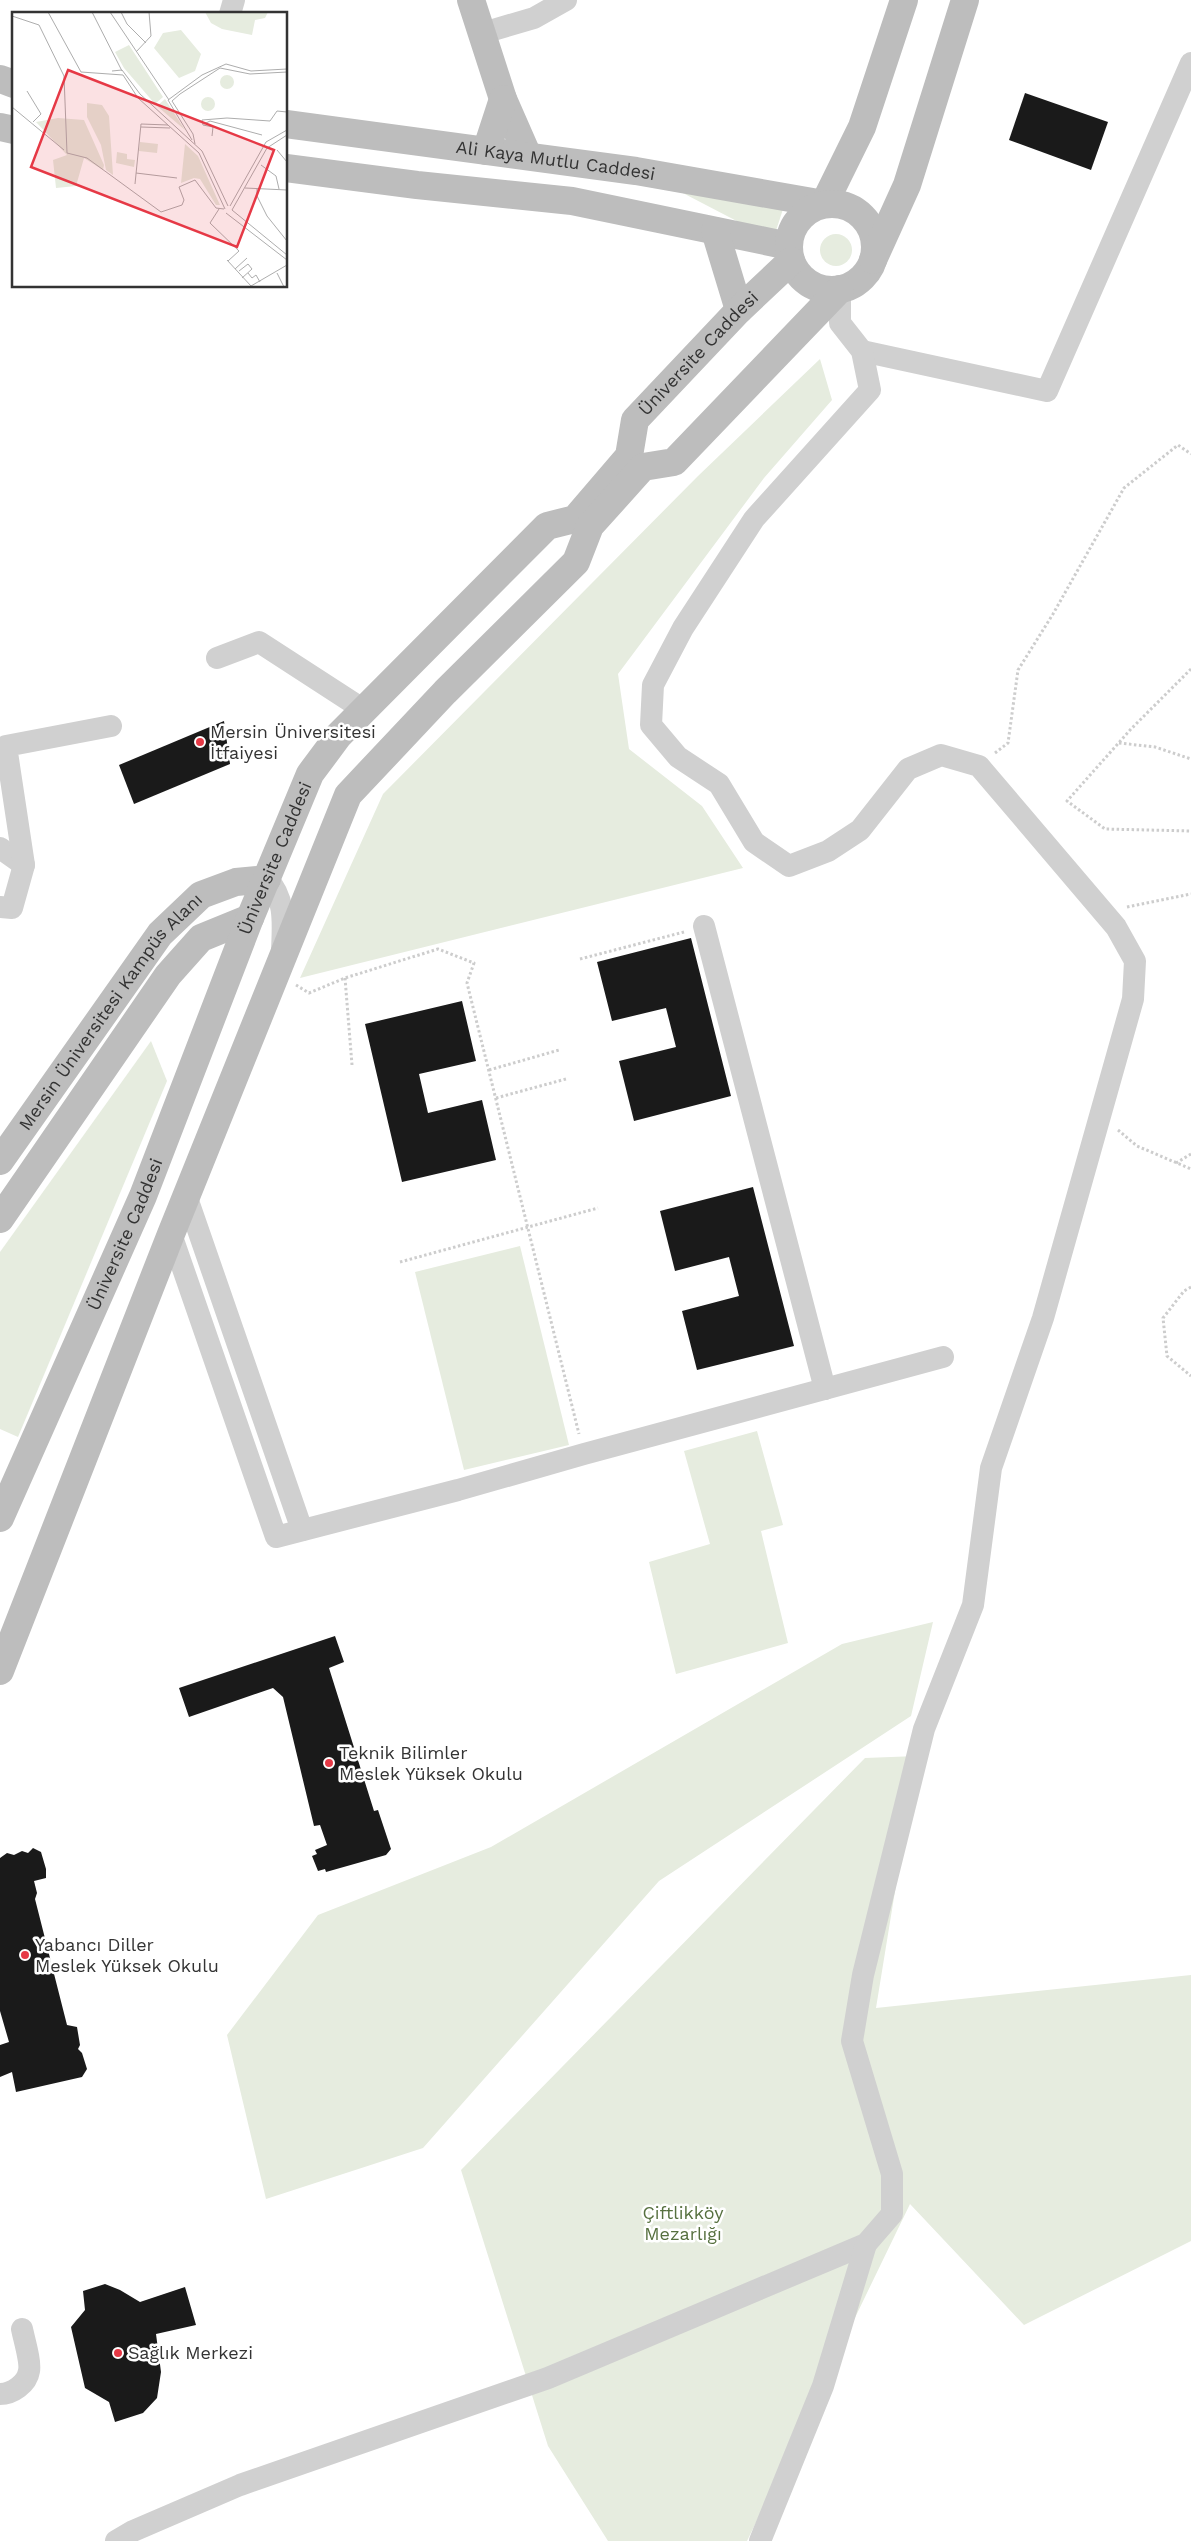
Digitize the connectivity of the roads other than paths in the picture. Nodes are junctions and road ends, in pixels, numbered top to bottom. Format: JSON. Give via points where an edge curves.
{"nodes":[{"id":1,"x":471,"y":0,"type":"edge"},
{"id":2,"x":566,"y":0,"type":"edge"},
{"id":3,"x":904,"y":0,"type":"edge"},
{"id":4,"x":965,"y":0,"type":"edge"},
{"id":5,"x":483,"y":33,"type":"junction"},
{"id":6,"x":1191,"y":63,"type":"edge"},
{"id":7,"x":0,"y":79,"type":"edge"},
{"id":8,"x":12,"y":83,"type":"edge"},
{"id":9,"x":502,"y":98,"type":"junction"},
{"id":10,"x":288,"y":124,"type":"edge"},
{"id":11,"x":486,"y":151,"type":"junction"},
{"id":12,"x":528,"y":156,"type":"junction"},
{"id":13,"x":288,"y":168,"type":"edge"},
{"id":14,"x":824,"y":204,"type":"junction"},
{"id":15,"x":715,"y":231,"type":"junction"},
{"id":16,"x":790,"y":254,"type":"junction"},
{"id":17,"x":873,"y":260,"type":"junction"},
{"id":18,"x":840,"y":289,"type":"junction"},
{"id":19,"x":739,"y":310,"type":"junction"},
{"id":20,"x":862,"y":351,"type":"junction"},
{"id":21,"x":217,"y":658,"type":"dead end"},
{"id":22,"x":364,"y":710,"type":"junction"},
{"id":23,"x":111,"y":726,"type":"dead end"},
{"id":24,"x":0,"y":848,"type":"edge"},
{"id":25,"x":24,"y":865,"type":"junction"},
{"id":26,"x":315,"y":875,"type":"junction"},
{"id":27,"x":267,"y":879,"type":"junction"},
{"id":28,"x":281,"y":905,"type":"junction"},
{"id":29,"x":0,"y":906,"type":"edge"},
{"id":30,"x":250,"y":918,"type":"junction"},
{"id":31,"x":704,"y":926,"type":"road end"},
{"id":32,"x":278,"y":968,"type":"junction"},
{"id":33,"x":0,"y":1161,"type":"edge"},
{"id":34,"x":187,"y":1198,"type":"junction"},
{"id":35,"x":0,"y":1219,"type":"edge"},
{"id":36,"x":171,"y":1234,"type":"junction"},
{"id":37,"x":943,"y":1357,"type":"dead end"},
{"id":38,"x":824,"y":1389,"type":"junction"},
{"id":39,"x":0,"y":1518,"type":"edge"},
{"id":40,"x":302,"y":1530,"type":"junction"},
{"id":41,"x":0,"y":1671,"type":"edge"},
{"id":42,"x":866,"y":2244,"type":"junction"},
{"id":43,"x":22,"y":2329,"type":"dead end"},
{"id":44,"x":0,"y":2394,"type":"edge"},
{"id":45,"x":116,"y":2541,"type":"edge"},
{"id":46,"x":760,"y":2541,"type":"edge"}],
"edges":[{"from":1,"to":5,"type":"main road"},
{"from":2,"to":5,"type":"street","via":[[534,18]]},
{"from":3,"to":14,"type":"main road","via":[[862,127]]},
{"from":4,"to":17,"type":"main road","via":[[907,185]]},
{"from":5,"to":9,"type":"main road"},
{"from":6,"to":20,"type":"street","via":[[1047,391]]},
{"from":7,"to":8,"type":"main road"},
{"from":9,"to":11,"type":"main road"},
{"from":9,"to":12,"type":"main road"},
{"from":10,"to":11,"type":"main road","name":"Ali Kaya Mutlu Caddesi"},
{"from":11,"to":12,"type":"main road","name":"Ali Kaya Mutlu Caddesi"},
{"from":12,"to":14,"type":"main road","name":"Ali Kaya Mutlu Caddesi","via":[[636,170]]},
{"from":13,"to":15,"type":"main road","via":[[572,201]]},
{"from":14,"to":16,"type":"main road","via":[[799,219],[791,232]]},
{"from":14,"to":17,"type":"main road","via":[[846,207],[864,218],[873,238]]},
{"from":15,"to":16,"type":"main road"},
{"from":15,"to":19,"type":"main road"},
{"from":16,"to":18,"type":"main road","via":[[797,272],[811,284],[828,290]]},
{"from":16,"to":19,"type":"main road","name":"Üniversite Caddesi"},
{"from":17,"to":18,"type":"main road","via":[[860,279]]},
{"from":18,"to":20,"type":"street","via":[[840,323]]},
{"from":18,"to":26,"type":"main road","via":[[674,462],[643,467],[590,526],[576,562],[445,692],[348,796]]},
{"from":19,"to":22,"type":"main road","name":"Üniversite Caddesi","via":[[635,420],[629,456],[576,519],[547,526]]},
{"from":20,"to":42,"type":"street","via":[[870,390],[754,519],[683,628],[653,686],[651,724],[678,757],[719,784],[754,842],[789,866],[828,850],[860,830],[908,769],[941,754],[979,766],[1104,912],[1135,961],[1133,999],[1101,1115],[1043,1318],[991,1468],[973,1605],[924,1729],[863,1975],[852,2041],[892,2174],[892,2214]]},
{"from":21,"to":22,"type":"street","via":[[259,642]]},
{"from":22,"to":27,"type":"main road","name":"Üniversite Caddesi","via":[[339,735],[310,774]]},
{"from":23,"to":25,"type":"street","via":[[6,746]]},
{"from":24,"to":25,"type":"street"},
{"from":25,"to":29,"type":"street","via":[[12,908]]},
{"from":26,"to":28,"type":"street"},
{"from":26,"to":32,"type":"main road"},
{"from":27,"to":28,"type":"street","via":[[275,887]]},
{"from":27,"to":30,"type":"main road","name":"Üniversite Caddesi"},
{"from":27,"to":33,"type":"main road","name":"Mersin Üniversitesi Kampüs Alanı","via":[[236,882],[201,895],[160,934]]},
{"from":28,"to":30,"type":"street","via":[[267,914]]},
{"from":28,"to":32,"type":"street","via":[[283,928]]},
{"from":30,"to":35,"type":"main road","name":"Mersin Üniversitesi Kampüs Alanı","via":[[201,938],[168,976]]},
{"from":30,"to":39,"type":"main road","name":"Üniversite Caddesi","via":[[143,1196]]},
{"from":31,"to":38,"type":"street"},
{"from":32,"to":34,"type":"main road"},
{"from":34,"to":36,"type":"main road"},
{"from":34,"to":40,"type":"street"},
{"from":36,"to":40,"type":"street","via":[[276,1537]]},
{"from":36,"to":41,"type":"main road"},
{"from":37,"to":38,"type":"street"},
{"from":38,"to":40,"type":"street"},
{"from":42,"to":45,"type":"street","via":[[548,2378],[240,2485]]},
{"from":42,"to":46,"type":"street","via":[[823,2386]]},
{"from":43,"to":44,"type":"street","via":[[29,2371],[23,2384],[7,2394]]}]}
